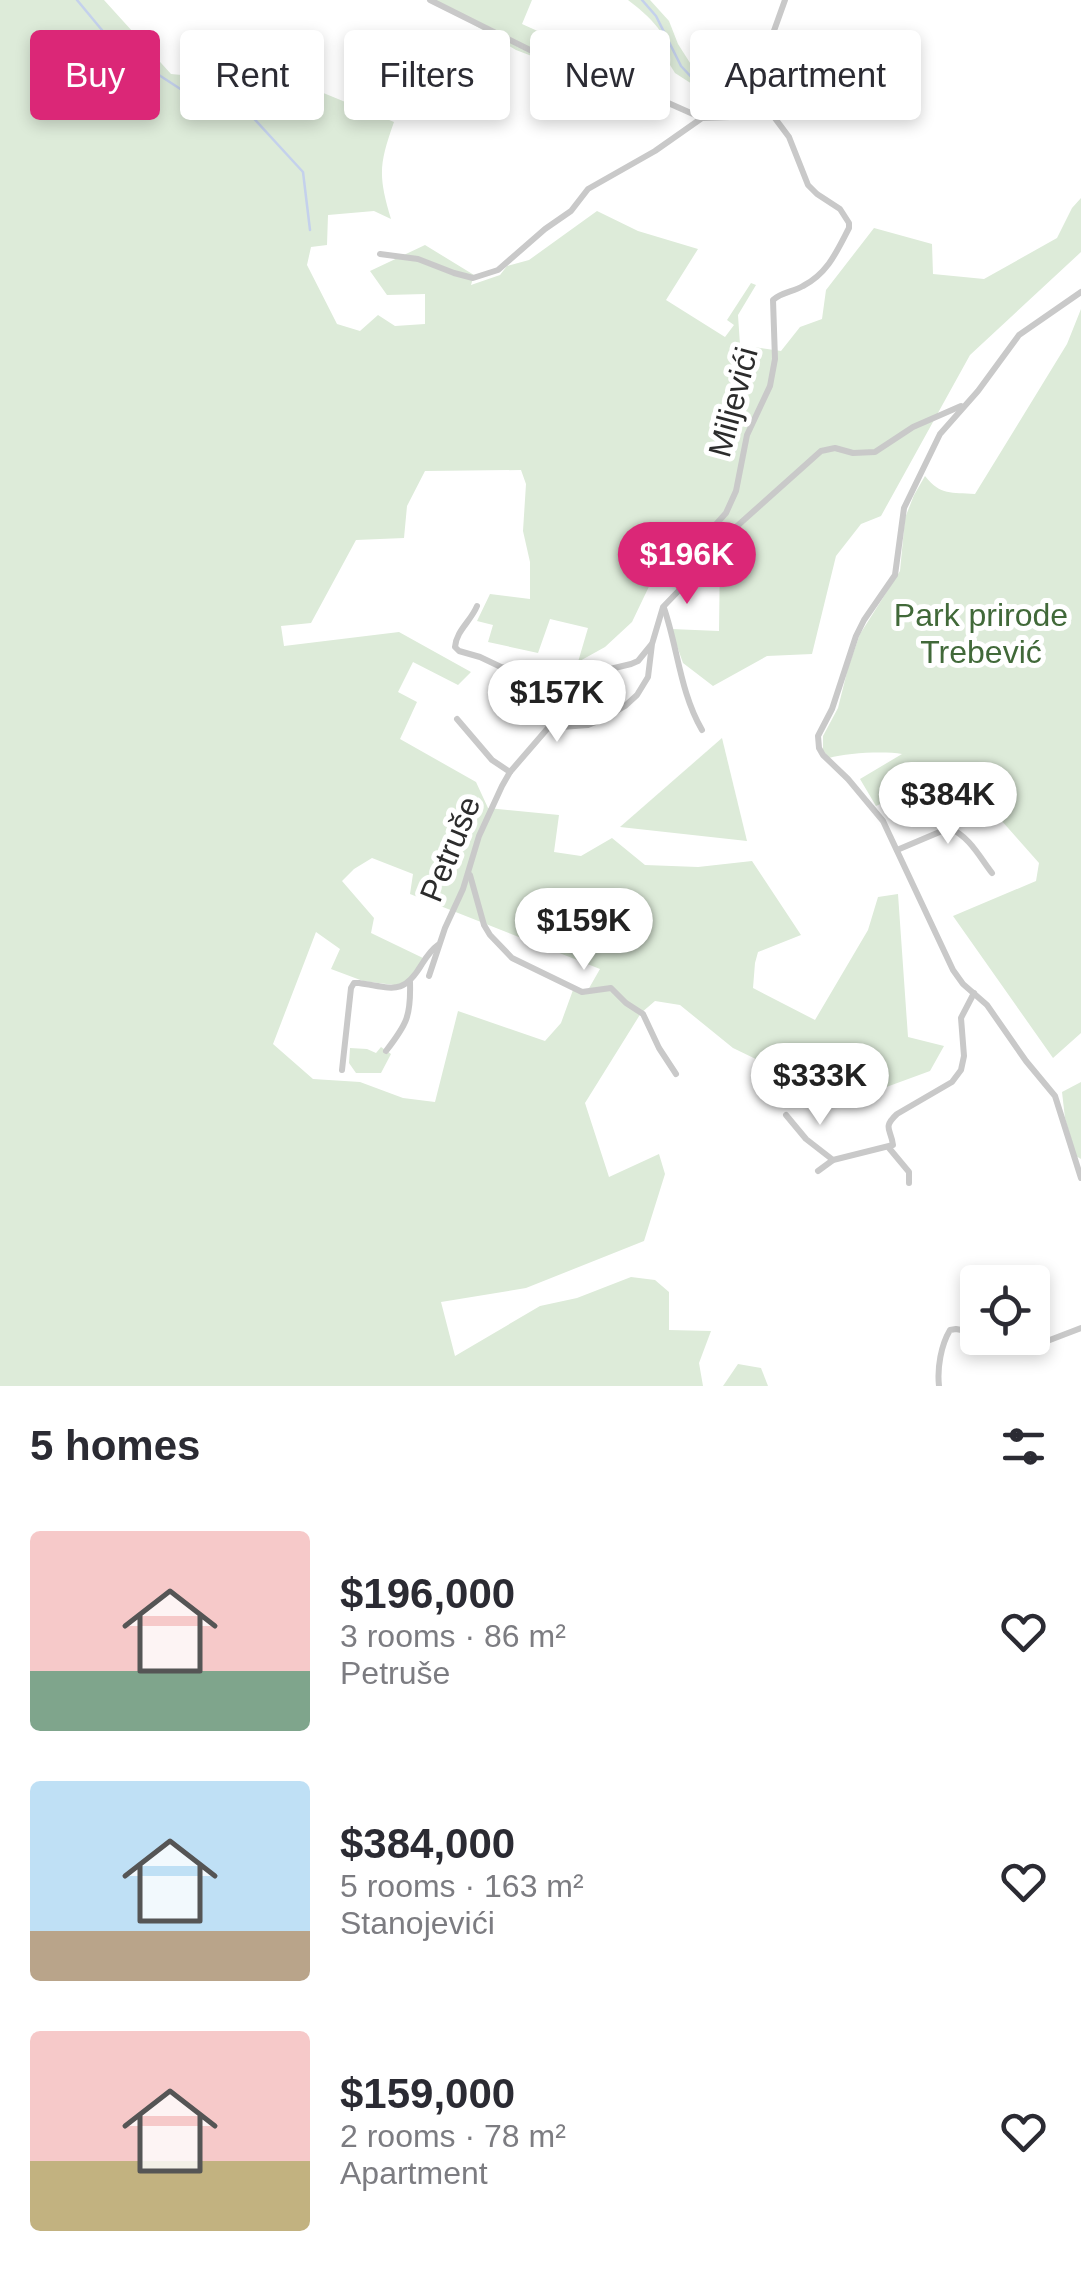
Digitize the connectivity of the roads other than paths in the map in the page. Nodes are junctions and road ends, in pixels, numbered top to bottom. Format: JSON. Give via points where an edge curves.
{"nodes":[{"id":1,"x":430,"y":0,"type":"edge"},
{"id":2,"x":785,"y":0,"type":"edge"},
{"id":3,"x":774,"y":30,"type":"edge"},
{"id":4,"x":690,"y":112,"type":"edge"},
{"id":5,"x":701,"y":120,"type":"edge"},
{"id":6,"x":776,"y":120,"type":"edge"},
{"id":7,"x":380,"y":254,"type":"dead end"},
{"id":8,"x":1081,"y":292,"type":"edge"},
{"id":9,"x":966,"y":404,"type":"junction"},
{"id":10,"x":701,"y":541,"type":"junction"},
{"id":11,"x":714,"y":547,"type":"junction"},
{"id":12,"x":698,"y":562,"type":"junction"},
{"id":13,"x":477,"y":606,"type":"dead end"},
{"id":14,"x":663,"y":607,"type":"junction"},
{"id":15,"x":652,"y":644,"type":"junction"},
{"id":16,"x":457,"y":718,"type":"dead end"},
{"id":17,"x":702,"y":730,"type":"dead end"},
{"id":18,"x":510,"y":772,"type":"junction"},
{"id":19,"x":897,"y":850,"type":"junction"},
{"id":20,"x":469,"y":870,"type":"junction"},
{"id":21,"x":992,"y":873,"type":"dead end"},
{"id":22,"x":439,"y":945,"type":"junction"},
{"id":23,"x":430,"y":976,"type":"dead end"},
{"id":24,"x":410,"y":982,"type":"junction"},
{"id":25,"x":974,"y":993,"type":"junction"},
{"id":26,"x":386,"y":1051,"type":"dead end"},
{"id":27,"x":342,"y":1070,"type":"dead end"},
{"id":28,"x":676,"y":1074,"type":"dead end"},
{"id":29,"x":786,"y":1115,"type":"dead end"},
{"id":30,"x":889,"y":1148,"type":"junction"},
{"id":31,"x":833,"y":1160,"type":"junction"},
{"id":32,"x":818,"y":1171,"type":"dead end"},
{"id":33,"x":1081,"y":1178,"type":"edge"},
{"id":34,"x":909,"y":1183,"type":"dead end"},
{"id":35,"x":1081,"y":1328,"type":"edge"},
{"id":36,"x":960,"y":1330,"type":"edge"},
{"id":37,"x":1050,"y":1340,"type":"edge"},
{"id":38,"x":939,"y":1386,"type":"edge"}],
"edges":[{"from":1,"to":4,"type":"street","via":[[574,68],[632,69],[666,102]]},
{"from":2,"to":3,"type":"street"},
{"from":5,"to":7,"type":"street","via":[[588,188],[572,211],[498,270],[473,278]]},
{"from":6,"to":10,"type":"street","name":"Miljevići","via":[[808,185],[840,208],[850,228],[826,268],[774,300],[770,386],[747,435],[736,491]]},
{"from":8,"to":9,"type":"street","via":[[1018,335]]},
{"from":9,"to":11,"type":"street","via":[[913,426],[875,452],[821,451]]},
{"from":9,"to":19,"type":"street","via":[[940,434],[904,508],[895,574],[856,636],[818,736],[823,755],[883,821]]},
{"from":10,"to":11,"type":"street"},
{"from":10,"to":12,"type":"street","name":"Miljevići"},
{"from":11,"to":12,"type":"street","name":"Petruše"},
{"from":12,"to":14,"type":"street","name":"Petruše"},
{"from":13,"to":15,"type":"street","via":[[455,648],[509,669],[585,675],[632,664]]},
{"from":14,"to":15,"type":"street","name":"Petruše"},
{"from":14,"to":17,"type":"street","via":[[680,678]]},
{"from":15,"to":18,"type":"street","name":"Petruše","via":[[650,671],[637,696],[588,725],[548,728]]},
{"from":16,"to":18,"type":"street"},
{"from":18,"to":20,"type":"street","name":"Petruše"},
{"from":19,"to":21,"type":"street","via":[[954,829]]},
{"from":19,"to":25,"type":"street","via":[[953,970]]},
{"from":20,"to":22,"type":"street","name":"Petruše"},
{"from":20,"to":28,"type":"street","via":[[484,925],[512,958],[582,992],[611,988],[643,1014]]},
{"from":22,"to":23,"type":"street","name":"Petruše"},
{"from":22,"to":24,"type":"street"},
{"from":24,"to":26,"type":"street","via":[[411,1011]]},
{"from":24,"to":27,"type":"street","via":[[400,988],[354,984]]},
{"from":25,"to":30,"type":"street","via":[[960,1018],[961,1070],[889,1121]]},
{"from":25,"to":33,"type":"street","via":[[1056,1096]]},
{"from":29,"to":31,"type":"street"},
{"from":30,"to":31,"type":"street"},
{"from":30,"to":34,"type":"street","via":[[909,1172]]},
{"from":31,"to":32,"type":"street"},
{"from":35,"to":37,"type":"street"},
{"from":36,"to":38,"type":"street","via":[[946,1334]]}]}
